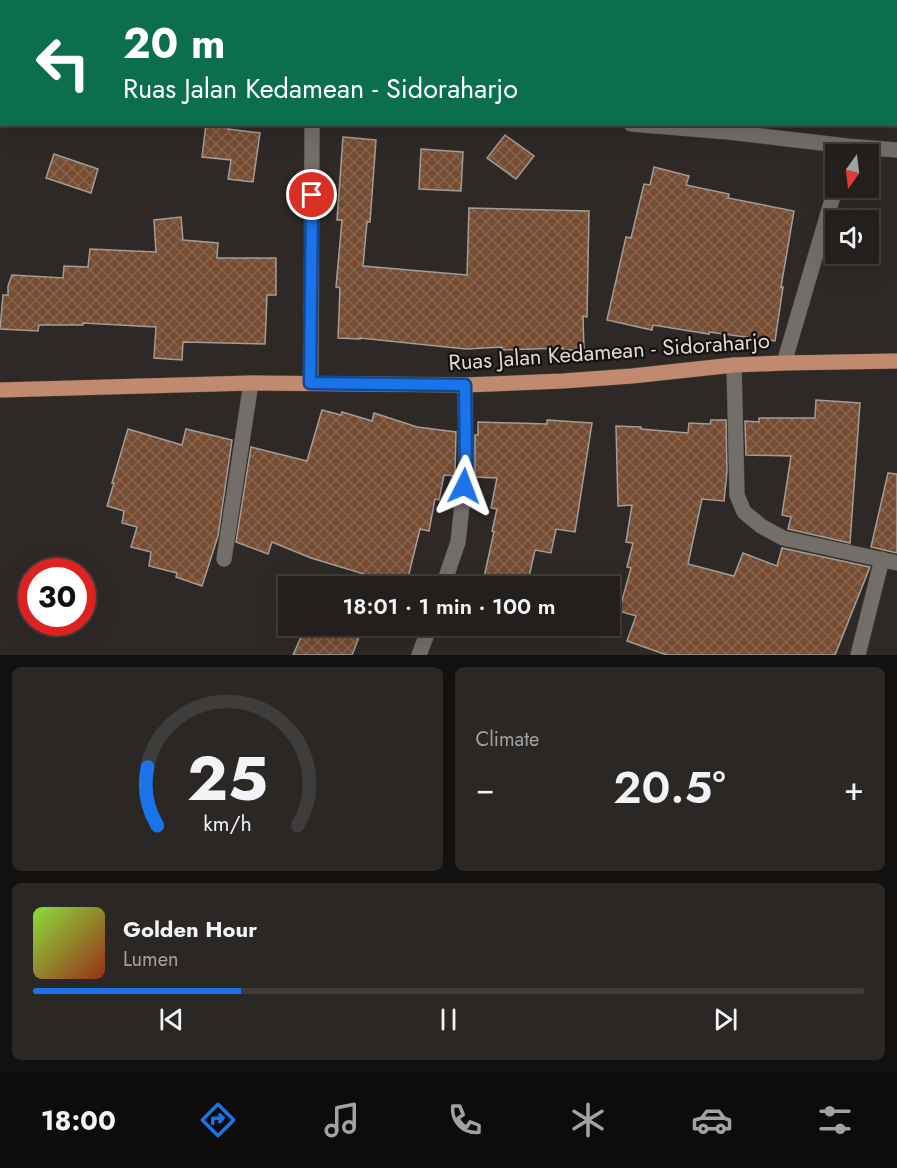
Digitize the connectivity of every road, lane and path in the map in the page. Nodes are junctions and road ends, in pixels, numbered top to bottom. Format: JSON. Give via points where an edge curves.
{"nodes":[{"id":1,"x":312,"y":126,"type":"edge"},
{"id":2,"x":655,"y":126,"type":"edge"},
{"id":3,"x":825,"y":147,"type":"edge"},
{"id":4,"x":879,"y":150,"type":"edge"},
{"id":5,"x":897,"y":150,"type":"edge"},
{"id":6,"x":832,"y":198,"type":"edge"},
{"id":7,"x":897,"y":361,"type":"edge"},
{"id":8,"x":784,"y":363,"type":"junction"},
{"id":9,"x":734,"y":365,"type":"junction"},
{"id":10,"x":250,"y":383,"type":"junction"},
{"id":11,"x":310,"y":383,"type":"junction"},
{"id":12,"x":465,"y":385,"type":"junction"},
{"id":13,"x":0,"y":390,"type":"edge"},
{"id":14,"x":224,"y":559,"type":"dead end"},
{"id":15,"x":890,"y":561,"type":"edge"},
{"id":16,"x":446,"y":576,"type":"edge"},
{"id":17,"x":426,"y":636,"type":"edge"},
{"id":18,"x":419,"y":655,"type":"edge"},
{"id":19,"x":858,"y":655,"type":"edge"}],
"edges":[{"from":1,"to":11,"type":"street"},
{"from":2,"to":3,"type":"street"},
{"from":4,"to":5,"type":"street"},
{"from":6,"to":8,"type":"street"},
{"from":7,"to":8,"type":"main road","name":"Ruas Jalan Kedamean - Sidoraharjo"},
{"from":8,"to":9,"type":"main road","name":"Ruas Jalan Kedamean - Sidoraharjo"},
{"from":9,"to":12,"type":"main road","name":"Ruas Jalan Kedamean - Sidoraharjo"},
{"from":9,"to":15,"type":"street","via":[[737,495],[744,512],[783,538]]},
{"from":10,"to":11,"type":"main road","name":"Ruas Jalan Kedamean - Sidoraharjo"},
{"from":10,"to":13,"type":"main road","name":"Ruas Jalan Kedamean - Sidoraharjo"},
{"from":10,"to":14,"type":"street"},
{"from":11,"to":12,"type":"main road","name":"Ruas Jalan Kedamean - Sidoraharjo"},
{"from":12,"to":16,"type":"street","via":[[464,489],[458,542]]},
{"from":15,"to":19,"type":"street"},
{"from":17,"to":18,"type":"street"}]}
